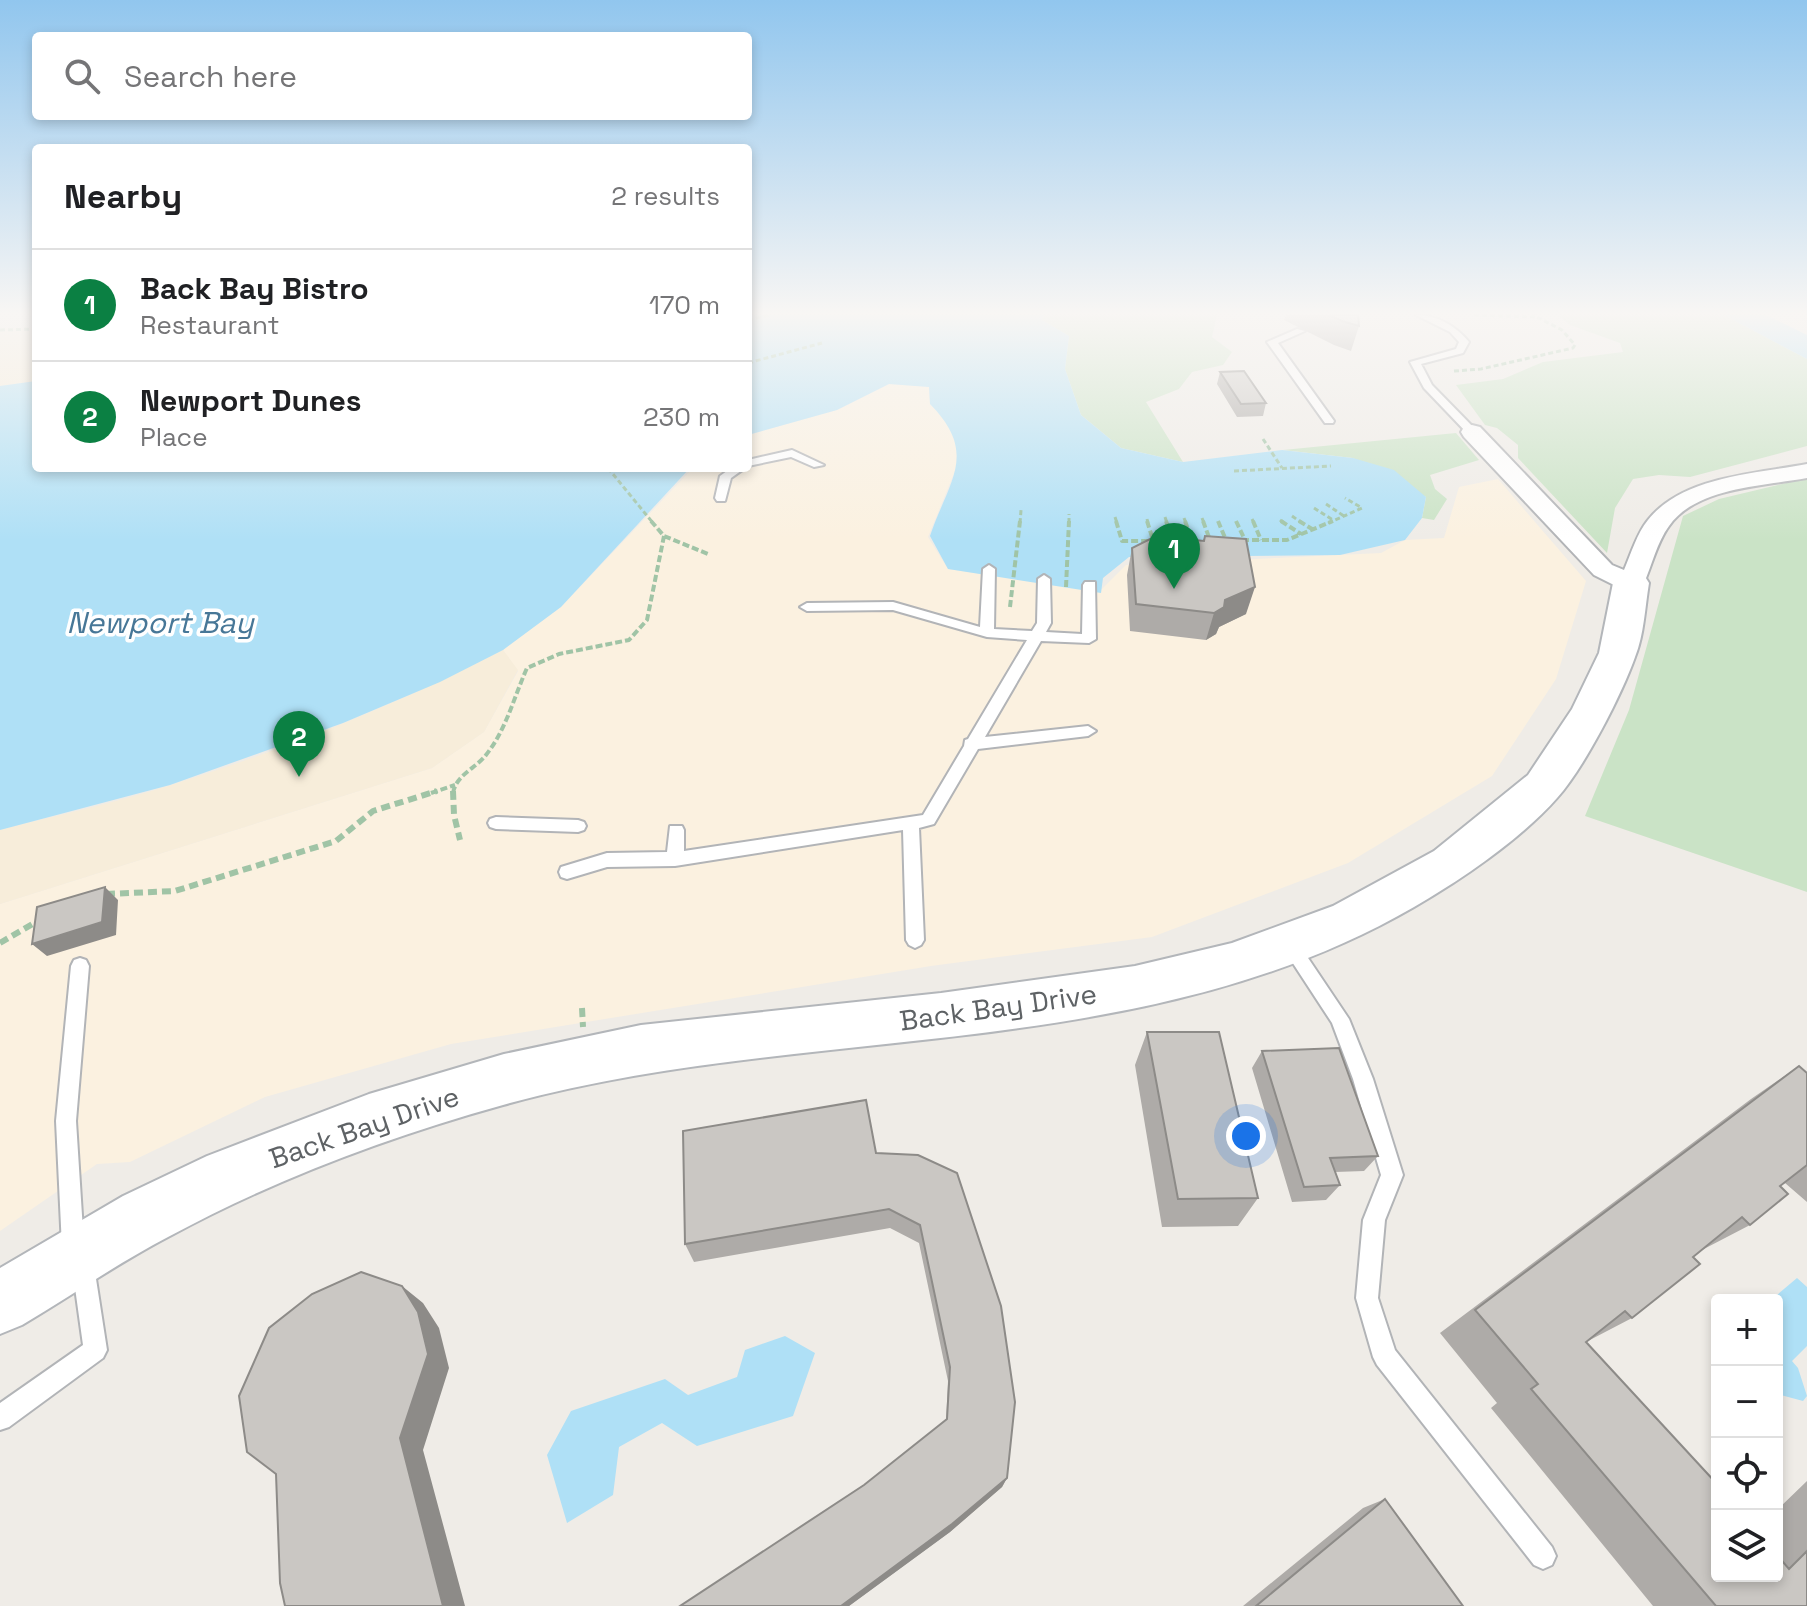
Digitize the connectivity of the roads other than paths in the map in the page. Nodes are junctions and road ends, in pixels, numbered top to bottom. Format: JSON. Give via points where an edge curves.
{"nodes":[{"id":1,"x":1307,"y":390,"type":"edge"},
{"id":2,"x":1432,"y":390,"type":"edge"},
{"id":3,"x":1329,"y":421,"type":"dead end"},
{"id":4,"x":1472,"y":432,"type":"joint"},
{"id":5,"x":752,"y":462,"type":"edge"},
{"id":6,"x":818,"y":465,"type":"dead end"},
{"id":7,"x":1807,"y":471,"type":"edge"},
{"id":8,"x":732,"y":472,"type":"edge"},
{"id":9,"x":721,"y":498,"type":"dead end"},
{"id":10,"x":989,"y":569,"type":"dead end"},
{"id":11,"x":1044,"y":579,"type":"dead end"},
{"id":12,"x":1631,"y":583,"type":"junction"},
{"id":13,"x":1090,"y":585,"type":"dead end"},
{"id":14,"x":807,"y":607,"type":"dead end"},
{"id":15,"x":987,"y":633,"type":"junction"},
{"id":16,"x":1037,"y":636,"type":"junction"},
{"id":17,"x":1088,"y":731,"type":"dead end"},
{"id":18,"x":970,"y":744,"type":"junction"},
{"id":19,"x":911,"y":822,"type":"junction"},
{"id":20,"x":496,"y":823,"type":"dead end"},
{"id":21,"x":578,"y":826,"type":"dead end"},
{"id":22,"x":676,"y":830,"type":"dead end"},
{"id":23,"x":675,"y":859,"type":"junction"},
{"id":24,"x":567,"y":872,"type":"dead end"},
{"id":25,"x":915,"y":940,"type":"dead end"},
{"id":26,"x":1289,"y":943,"type":"junction"},
{"id":27,"x":80,"y":966,"type":"dead end"},
{"id":28,"x":78,"y":1254,"type":"junction"},
{"id":29,"x":0,"y":1303,"type":"edge"},
{"id":30,"x":0,"y":1418,"type":"edge"},
{"id":31,"x":1543,"y":1556,"type":"dead end"}],
"edges":[{"from":1,"to":3,"type":"lane"},
{"from":2,"to":4,"type":"lane"},
{"from":4,"to":12,"type":"street","via":[[1603,570]]},
{"from":5,"to":6,"type":"lane","via":[[792,453]]},
{"from":7,"to":12,"type":"street","name":"Back Bay Drive","via":[[1721,487],[1675,504],[1656,525]]},
{"from":8,"to":9,"type":"lane","via":[[726,476]]},
{"from":10,"to":15,"type":"lane"},
{"from":11,"to":16,"type":"lane","via":[[1044,623]]},
{"from":12,"to":26,"type":"street","name":"Back Bay Drive","via":[[1618,653],[1590,713],[1543,786],[1450,864],[1350,920]]},
{"from":13,"to":16,"type":"lane","via":[[1089,639]]},
{"from":14,"to":15,"type":"lane","via":[[893,606]]},
{"from":15,"to":16,"type":"lane"},
{"from":16,"to":18,"type":"lane"},
{"from":17,"to":18,"type":"lane"},
{"from":18,"to":19,"type":"lane","via":[[928,820]]},
{"from":19,"to":23,"type":"lane"},
{"from":19,"to":25,"type":"lane"},
{"from":20,"to":21,"type":"lane"},
{"from":22,"to":23,"type":"lane"},
{"from":23,"to":24,"type":"lane","via":[[607,860]]},
{"from":26,"to":28,"type":"street","name":"Back Bay Drive","via":[[1234,964],[1135,988],[941,1016],[641,1049],[504,1079],[369,1121],[228,1176]]},
{"from":26,"to":31,"type":"lane","via":[[1340,1019],[1392,1175],[1374,1220],[1367,1298],[1385,1357]]},
{"from":27,"to":28,"type":"lane","via":[[66,1121]]},
{"from":28,"to":29,"type":"street","name":"Back Bay Drive"},
{"from":28,"to":30,"type":"lane","via":[[95,1350]]}]}
